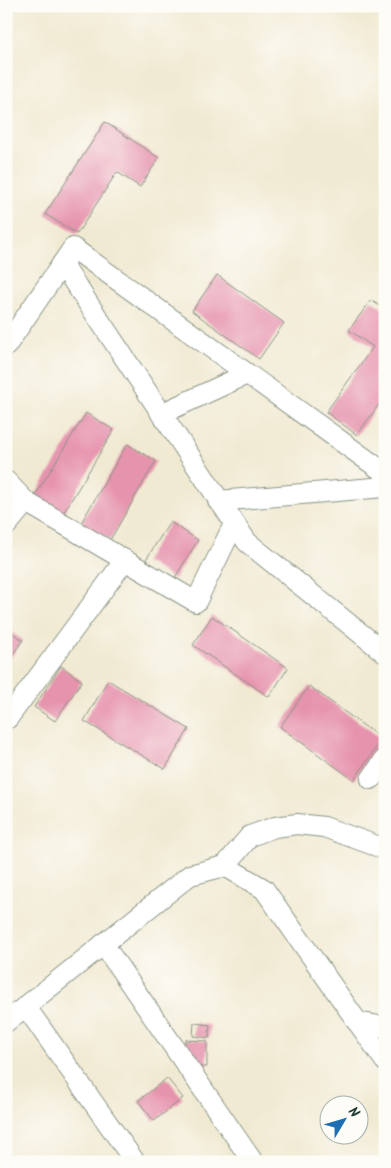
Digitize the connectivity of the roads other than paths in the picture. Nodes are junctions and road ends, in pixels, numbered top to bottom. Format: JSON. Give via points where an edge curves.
{"nodes":[{"id":1,"x":62,"y":264,"type":"junction"},
{"id":2,"x":6,"y":346,"type":"edge"},
{"id":3,"x":248,"y":374,"type":"junction"},
{"id":4,"x":161,"y":414,"type":"junction"},
{"id":5,"x":385,"y":473,"type":"edge"},
{"id":6,"x":6,"y":481,"type":"edge"},
{"id":7,"x":385,"y":488,"type":"edge"},
{"id":8,"x":218,"y":501,"type":"junction"},
{"id":9,"x":26,"y":502,"type":"junction"},
{"id":10,"x":234,"y":524,"type":"junction"},
{"id":11,"x":6,"y":526,"type":"edge"},
{"id":12,"x":124,"y":560,"type":"junction"},
{"id":13,"x":385,"y":653,"type":"edge"},
{"id":14,"x":8,"y":718,"type":"dead end"},
{"id":15,"x":385,"y":759,"type":"edge"},
{"id":16,"x":371,"y":779,"type":"dead end"},
{"id":17,"x":385,"y":850,"type":"edge"},
{"id":18,"x":225,"y":866,"type":"junction"},
{"id":19,"x":103,"y":944,"type":"junction"},
{"id":20,"x":26,"y":1007,"type":"junction"},
{"id":21,"x":6,"y":1022,"type":"edge"},
{"id":22,"x":357,"y":1022,"type":"junction"},
{"id":23,"x":385,"y":1027,"type":"edge"},
{"id":24,"x":385,"y":1061,"type":"edge"},
{"id":25,"x":135,"y":1162,"type":"edge"},
{"id":26,"x":253,"y":1162,"type":"edge"}],
"edges":[{"from":1,"to":2,"type":"street"},
{"from":1,"to":3,"type":"street","via":[[73,248]]},
{"from":1,"to":4,"type":"street"},
{"from":3,"to":4,"type":"street"},
{"from":3,"to":5,"type":"street"},
{"from":4,"to":8,"type":"street"},
{"from":6,"to":9,"type":"street"},
{"from":7,"to":8,"type":"street"},
{"from":8,"to":10,"type":"street"},
{"from":9,"to":11,"type":"street"},
{"from":9,"to":12,"type":"street"},
{"from":10,"to":12,"type":"street","via":[[196,602]]},
{"from":10,"to":13,"type":"street","via":[[247,542]]},
{"from":12,"to":14,"type":"street"},
{"from":15,"to":16,"type":"street"},
{"from":17,"to":18,"type":"street","via":[[324,828],[297,824],[275,827],[250,836]]},
{"from":18,"to":19,"type":"street","via":[[190,875]]},
{"from":18,"to":22,"type":"street","via":[[264,889]]},
{"from":19,"to":20,"type":"street"},
{"from":19,"to":26,"type":"street"},
{"from":20,"to":21,"type":"street"},
{"from":20,"to":25,"type":"street"},
{"from":22,"to":23,"type":"street"},
{"from":22,"to":24,"type":"street"}]}
